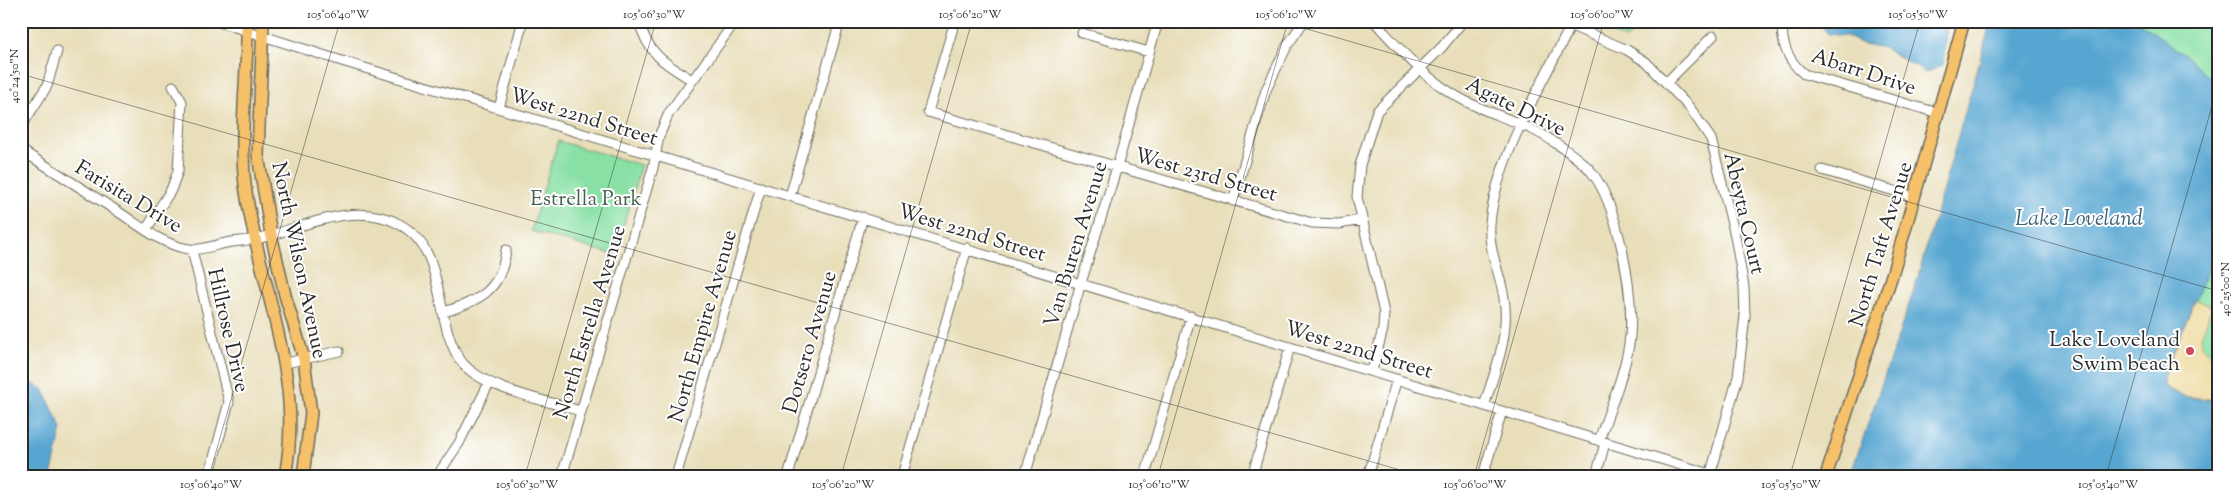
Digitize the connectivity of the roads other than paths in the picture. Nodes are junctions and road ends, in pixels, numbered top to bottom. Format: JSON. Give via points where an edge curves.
{"nodes":[{"id":1,"x":216,"y":21,"type":"edge"},
{"id":2,"x":263,"y":21,"type":"edge"},
{"id":3,"x":523,"y":21,"type":"edge"},
{"id":4,"x":639,"y":21,"type":"edge"},
{"id":5,"x":733,"y":21,"type":"edge"},
{"id":6,"x":840,"y":21,"type":"edge"},
{"id":7,"x":956,"y":21,"type":"edge"},
{"id":8,"x":1158,"y":21,"type":"edge"},
{"id":9,"x":1304,"y":21,"type":"edge"},
{"id":10,"x":1374,"y":21,"type":"edge"},
{"id":11,"x":1463,"y":21,"type":"edge"},
{"id":12,"x":1783,"y":21,"type":"edge"},
{"id":13,"x":1964,"y":21,"type":"edge"},
{"id":14,"x":247,"y":26,"type":"edge"},
{"id":15,"x":1082,"y":33,"type":"dead end"},
{"id":16,"x":262,"y":34,"type":"junction"},
{"id":17,"x":1713,"y":36,"type":"dead end"},
{"id":18,"x":57,"y":51,"type":"dead end"},
{"id":19,"x":1149,"y":52,"type":"junction"},
{"id":20,"x":1419,"y":67,"type":"junction"},
{"id":21,"x":692,"y":80,"type":"junction"},
{"id":22,"x":1667,"y":82,"type":"junction"},
{"id":23,"x":173,"y":86,"type":"dead end"},
{"id":24,"x":499,"y":108,"type":"junction"},
{"id":25,"x":1938,"y":113,"type":"junction"},
{"id":26,"x":1522,"y":125,"type":"junction"},
{"id":27,"x":21,"y":127,"type":"edge"},
{"id":28,"x":21,"y":150,"type":"edge"},
{"id":29,"x":654,"y":155,"type":"junction"},
{"id":30,"x":1117,"y":167,"type":"junction"},
{"id":31,"x":1822,"y":170,"type":"dead end"},
{"id":32,"x":762,"y":187,"type":"junction"},
{"id":33,"x":790,"y":196,"type":"junction"},
{"id":34,"x":1915,"y":197,"type":"junction"},
{"id":35,"x":1233,"y":201,"type":"junction"},
{"id":36,"x":863,"y":217,"type":"junction"},
{"id":37,"x":1361,"y":220,"type":"junction"},
{"id":38,"x":146,"y":230,"type":"junction"},
{"id":39,"x":271,"y":234,"type":"junction"},
{"id":40,"x":255,"y":239,"type":"junction"},
{"id":41,"x":967,"y":248,"type":"junction"},
{"id":42,"x":192,"y":250,"type":"junction"},
{"id":43,"x":506,"y":250,"type":"dead end"},
{"id":44,"x":1081,"y":283,"type":"junction"},
{"id":45,"x":444,"y":312,"type":"junction"},
{"id":46,"x":1191,"y":316,"type":"junction"},
{"id":47,"x":1290,"y":347,"type":"junction"},
{"id":48,"x":339,"y":350,"type":"dead end"},
{"id":49,"x":304,"y":359,"type":"junction"},
{"id":50,"x":286,"y":363,"type":"junction"},
{"id":51,"x":1372,"y":371,"type":"junction"},
{"id":52,"x":1397,"y":379,"type":"junction"},
{"id":53,"x":489,"y":383,"type":"junction"},
{"id":54,"x":1484,"y":406,"type":"junction"},
{"id":55,"x":581,"y":411,"type":"junction"},
{"id":56,"x":1502,"y":411,"type":"junction"},
{"id":57,"x":1602,"y":442,"type":"junction"},
{"id":58,"x":1712,"y":475,"type":"edge"},
{"id":59,"x":209,"y":476,"type":"edge"},
{"id":60,"x":285,"y":476,"type":"edge"},
{"id":61,"x":303,"y":476,"type":"edge"},
{"id":62,"x":437,"y":476,"type":"edge"},
{"id":63,"x":562,"y":476,"type":"edge"},
{"id":64,"x":676,"y":476,"type":"edge"},
{"id":65,"x":788,"y":476,"type":"edge"},
{"id":66,"x":902,"y":476,"type":"edge"},
{"id":67,"x":1025,"y":476,"type":"edge"},
{"id":68,"x":1144,"y":476,"type":"edge"},
{"id":69,"x":1252,"y":476,"type":"edge"},
{"id":70,"x":1368,"y":476,"type":"edge"},
{"id":71,"x":1483,"y":476,"type":"edge"},
{"id":72,"x":1596,"y":476,"type":"edge"},
{"id":73,"x":1826,"y":476,"type":"edge"}],
"edges":[{"from":1,"to":14,"type":"street","name":"West 22nd Street"},
{"from":2,"to":16,"type":"main road","name":"North Wilson Avenue"},
{"from":3,"to":24,"type":"street"},
{"from":4,"to":21,"type":"street","via":[[644,40],[656,54],[668,66]]},
{"from":5,"to":21,"type":"street","name":"North Estrella Avenue"},
{"from":6,"to":33,"type":"street"},
{"from":7,"to":30,"type":"street","name":"West 23rd Street","via":[[928,112]]},
{"from":8,"to":19,"type":"street","name":"Van Buren Avenue"},
{"from":9,"to":35,"type":"street","via":[[1287,46],[1266,90]]},
{"from":10,"to":20,"type":"street","name":"Agate Drive"},
{"from":11,"to":20,"type":"street","via":[[1442,47]]},
{"from":12,"to":25,"type":"street","name":"Abarr Drive","via":[[1787,52],[1804,74]]},
{"from":13,"to":25,"type":"main road","name":"North Taft Avenue"},
{"from":14,"to":16,"type":"street","name":"West 22nd Street"},
{"from":14,"to":40,"type":"main road","name":"North Wilson Avenue","via":[[243,146],[245,184]]},
{"from":15,"to":19,"type":"street"},
{"from":16,"to":24,"type":"street","name":"West 22nd Street"},
{"from":16,"to":39,"type":"main road","name":"North Wilson Avenue","via":[[258,155]]},
{"from":17,"to":22,"type":"street"},
{"from":18,"to":27,"type":"street","via":[[47,86]]},
{"from":19,"to":30,"type":"street","name":"Van Buren Avenue"},
{"from":20,"to":26,"type":"street","name":"Agate Drive","via":[[1465,101]]},
{"from":20,"to":37,"type":"street","via":[[1384,102],[1374,118],[1358,179]]},
{"from":21,"to":29,"type":"street","name":"North Estrella Avenue","via":[[662,126]]},
{"from":22,"to":26,"type":"street","name":"Abeyta Court","via":[[1632,53],[1570,27]]},
{"from":22,"to":58,"type":"street","name":"Abeyta Court","via":[[1690,108],[1711,140],[1744,287],[1742,358]]},
{"from":23,"to":38,"type":"street","via":[[182,102],[178,171],[171,190]]},
{"from":24,"to":29,"type":"street","name":"West 22nd Street"},
{"from":25,"to":34,"type":"main road","name":"North Taft Avenue"},
{"from":26,"to":54,"type":"street","via":[[1499,182],[1492,212],[1491,246],[1504,297],[1506,321],[1500,356]]},
{"from":26,"to":57,"type":"street","name":"Agate Drive","via":[[1553,141],[1589,169],[1607,196],[1625,266],[1629,293],[1629,343]]},
{"from":28,"to":38,"type":"street","name":"Farisita Drive"},
{"from":29,"to":32,"type":"street","name":"West 22nd Street"},
{"from":29,"to":55,"type":"street","name":"North Estrella Avenue"},
{"from":30,"to":35,"type":"street","name":"West 23rd Street"},
{"from":30,"to":44,"type":"street","name":"Van Buren Avenue"},
{"from":31,"to":34,"type":"street"},
{"from":32,"to":33,"type":"street","name":"West 22nd Street"},
{"from":32,"to":64,"type":"street","name":"North Empire Avenue"},
{"from":33,"to":36,"type":"street","name":"West 22nd Street"},
{"from":34,"to":73,"type":"main road","name":"North Taft Avenue"},
{"from":35,"to":37,"type":"street","name":"West 23rd Street","via":[[1312,223],[1339,224]]},
{"from":36,"to":41,"type":"street","name":"West 22nd Street"},
{"from":36,"to":65,"type":"street","name":"Dotsero Avenue"},
{"from":37,"to":51,"type":"street","via":[[1384,313]]},
{"from":38,"to":42,"type":"street","name":"Farisita Drive","via":[[170,244]]},
{"from":39,"to":40,"type":"street","name":"Farisita Drive"},
{"from":39,"to":45,"type":"street","via":[[350,214],[374,216],[399,224],[411,231],[429,258]]},
{"from":39,"to":49,"type":"main road","name":"North Wilson Avenue"},
{"from":40,"to":42,"type":"street","name":"Farisita Drive"},
{"from":40,"to":50,"type":"main road","name":"North Wilson Avenue"},
{"from":41,"to":44,"type":"street","name":"West 22nd Street"},
{"from":41,"to":66,"type":"street"},
{"from":42,"to":59,"type":"street","name":"Hillrose Drive","via":[[229,402]]},
{"from":43,"to":45,"type":"street","via":[[502,273],[490,290],[471,303]]},
{"from":44,"to":46,"type":"street","name":"West 22nd Street"},
{"from":44,"to":67,"type":"street","name":"Van Buren Avenue"},
{"from":45,"to":53,"type":"street","via":[[450,338],[461,360]]},
{"from":46,"to":47,"type":"street","name":"West 22nd Street"},
{"from":46,"to":68,"type":"street"},
{"from":47,"to":51,"type":"street","name":"West 22nd Street"},
{"from":47,"to":69,"type":"street"},
{"from":48,"to":49,"type":"street"},
{"from":49,"to":50,"type":"street"},
{"from":49,"to":61,"type":"main road","name":"North Wilson Avenue","via":[[311,413]]},
{"from":50,"to":60,"type":"main road","name":"North Wilson Avenue","via":[[292,421]]},
{"from":51,"to":52,"type":"street","name":"West 22nd Street"},
{"from":52,"to":54,"type":"street","name":"West 22nd Street"},
{"from":52,"to":70,"type":"street"},
{"from":53,"to":55,"type":"street"},
{"from":53,"to":62,"type":"street","via":[[459,443]]},
{"from":54,"to":56,"type":"street","name":"West 22nd Street"},
{"from":55,"to":63,"type":"street","name":"North Estrella Avenue"},
{"from":56,"to":57,"type":"street","name":"West 22nd Street"},
{"from":56,"to":71,"type":"street"},
{"from":57,"to":58,"type":"street","name":"West 22nd Street"},
{"from":57,"to":72,"type":"street","name":"Agate Drive"}]}
